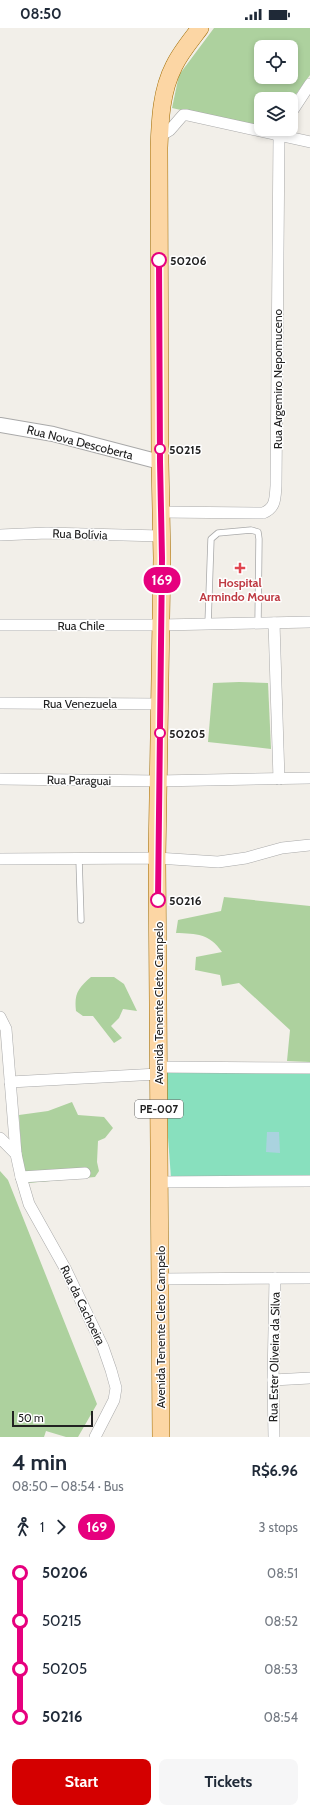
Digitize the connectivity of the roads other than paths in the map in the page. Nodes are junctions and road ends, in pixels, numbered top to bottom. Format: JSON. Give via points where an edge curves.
{"nodes":[{"id":1,"x":200,"y":28,"type":"edge"},
{"id":2,"x":310,"y":84,"type":"edge"},
{"id":3,"x":298,"y":102,"type":"edge"},
{"id":4,"x":254,"y":128,"type":"edge"},
{"id":5,"x":160,"y":136,"type":"junction"},
{"id":6,"x":281,"y":136,"type":"edge"},
{"id":7,"x":291,"y":136,"type":"edge"},
{"id":8,"x":310,"y":142,"type":"edge"},
{"id":9,"x":0,"y":425,"type":"edge"},
{"id":10,"x":160,"y":462,"type":"junction"},
{"id":11,"x":160,"y":512,"type":"junction"},
{"id":12,"x":0,"y":534,"type":"edge"},
{"id":13,"x":161,"y":536,"type":"junction"},
{"id":14,"x":310,"y":622,"type":"edge"},
{"id":15,"x":258,"y":623,"type":"junction"},
{"id":16,"x":274,"y":623,"type":"junction"},
{"id":17,"x":208,"y":624,"type":"junction"},
{"id":18,"x":0,"y":625,"type":"edge"},
{"id":19,"x":161,"y":625,"type":"junction"},
{"id":20,"x":0,"y":703,"type":"edge"},
{"id":21,"x":160,"y":704,"type":"junction"},
{"id":22,"x":310,"y":778,"type":"edge"},
{"id":23,"x":0,"y":779,"type":"edge"},
{"id":24,"x":279,"y":779,"type":"junction"},
{"id":25,"x":158,"y":781,"type":"junction"},
{"id":26,"x":310,"y":845,"type":"edge"},
{"id":27,"x":158,"y":858,"type":"junction"},
{"id":28,"x":0,"y":859,"type":"edge"},
{"id":29,"x":79,"y":859,"type":"junction"},
{"id":30,"x":81,"y":920,"type":"dead end"},
{"id":31,"x":0,"y":1017,"type":"edge"},
{"id":32,"x":310,"y":1068,"type":"edge"},
{"id":33,"x":158,"y":1070,"type":"junction"},
{"id":34,"x":10,"y":1082,"type":"junction"},
{"id":35,"x":0,"y":1138,"type":"edge"},
{"id":36,"x":16,"y":1154,"type":"junction"},
{"id":37,"x":85,"y":1173,"type":"dead end"},
{"id":38,"x":21,"y":1177,"type":"junction"},
{"id":39,"x":310,"y":1181,"type":"edge"},
{"id":40,"x":160,"y":1182,"type":"junction"},
{"id":41,"x":275,"y":1278,"type":"junction"},
{"id":42,"x":310,"y":1278,"type":"edge"},
{"id":43,"x":160,"y":1279,"type":"junction"},
{"id":44,"x":310,"y":1378,"type":"edge"},
{"id":45,"x":273,"y":1380,"type":"junction"},
{"id":46,"x":95,"y":1437,"type":"edge"},
{"id":47,"x":161,"y":1437,"type":"edge"},
{"id":48,"x":274,"y":1437,"type":"edge"}],
"edges":[{"from":1,"to":5,"type":"main road","name":"Avenida Tenente Cleto Campelo","number":"PE-007","via":[[174,65],[167,82]]},
{"from":2,"to":3,"type":"street"},
{"from":4,"to":5,"type":"street","via":[[183,115],[170,130]]},
{"from":5,"to":10,"type":"main road","name":"Avenida Tenente Cleto Campelo","number":"PE-007"},
{"from":6,"to":11,"type":"street","name":"Rua Argemiro Nepomuceno","via":[[274,504],[270,511],[263,514]]},
{"from":7,"to":8,"type":"street"},
{"from":9,"to":10,"type":"street","name":"Rua Nova Descoberta","via":[[53,434]]},
{"from":10,"to":11,"type":"main road","name":"Avenida Tenente Cleto Campelo","number":"PE-007"},
{"from":11,"to":13,"type":"main road","name":"Avenida Tenente Cleto Campelo","number":"PE-007"},
{"from":12,"to":13,"type":"street","name":"Rua Bolívia"},
{"from":13,"to":19,"type":"main road","name":"Avenida Tenente Cleto Campelo","number":"PE-007"},
{"from":14,"to":16,"type":"street","name":"Rua Chile"},
{"from":15,"to":16,"type":"street","name":"Rua Chile"},
{"from":15,"to":17,"type":"street","name":"Rua Chile"},
{"from":15,"to":17,"type":"lane","via":[[259,539],[258,532],[251,530],[218,533],[211,538]]},
{"from":16,"to":24,"type":"street"},
{"from":17,"to":19,"type":"street","name":"Rua Chile"},
{"from":18,"to":19,"type":"street","name":"Rua Chile"},
{"from":19,"to":21,"type":"main road","name":"Avenida Tenente Cleto Campelo","number":"PE-007"},
{"from":20,"to":21,"type":"street","name":"Rua Venezuela"},
{"from":21,"to":25,"type":"main road","name":"Avenida Tenente Cleto Campelo","number":"PE-007"},
{"from":22,"to":24,"type":"street","name":"Rua Paraguai"},
{"from":23,"to":25,"type":"street","name":"Rua Paraguai"},
{"from":24,"to":25,"type":"street","name":"Rua Paraguai"},
{"from":25,"to":27,"type":"main road","name":"Avenida Tenente Cleto Campelo","number":"PE-007"},
{"from":26,"to":27,"type":"street","via":[[282,848],[246,858],[218,862]]},
{"from":27,"to":29,"type":"street"},
{"from":27,"to":33,"type":"main road","name":"Avenida Tenente Cleto Campelo","number":"PE-007"},
{"from":28,"to":29,"type":"street"},
{"from":29,"to":30,"type":"lane"},
{"from":31,"to":34,"type":"street","name":"Rua da Cachoeira","via":[[6,1029]]},
{"from":32,"to":33,"type":"street"},
{"from":33,"to":34,"type":"street"},
{"from":33,"to":40,"type":"main road","name":"Avenida Tenente Cleto Campelo","number":"PE-007"},
{"from":34,"to":36,"type":"street","name":"Rua da Cachoeira"},
{"from":35,"to":36,"type":"street"},
{"from":36,"to":38,"type":"street","name":"Rua da Cachoeira"},
{"from":37,"to":38,"type":"street"},
{"from":38,"to":46,"type":"street","name":"Rua da Cachoeira","via":[[29,1204],[66,1270],[111,1370],[116,1388],[114,1400]]},
{"from":39,"to":40,"type":"street"},
{"from":40,"to":43,"type":"main road","name":"Avenida Tenente Cleto Campelo","number":"PE-007"},
{"from":41,"to":42,"type":"street"},
{"from":41,"to":43,"type":"street"},
{"from":41,"to":45,"type":"street","name":"Rua Ester Oliveira da Silva"},
{"from":43,"to":47,"type":"main road","name":"Avenida Tenente Cleto Campelo","number":"PE-007"},
{"from":44,"to":45,"type":"street"},
{"from":45,"to":48,"type":"street","name":"Rua Ester Oliveira da Silva"}]}
